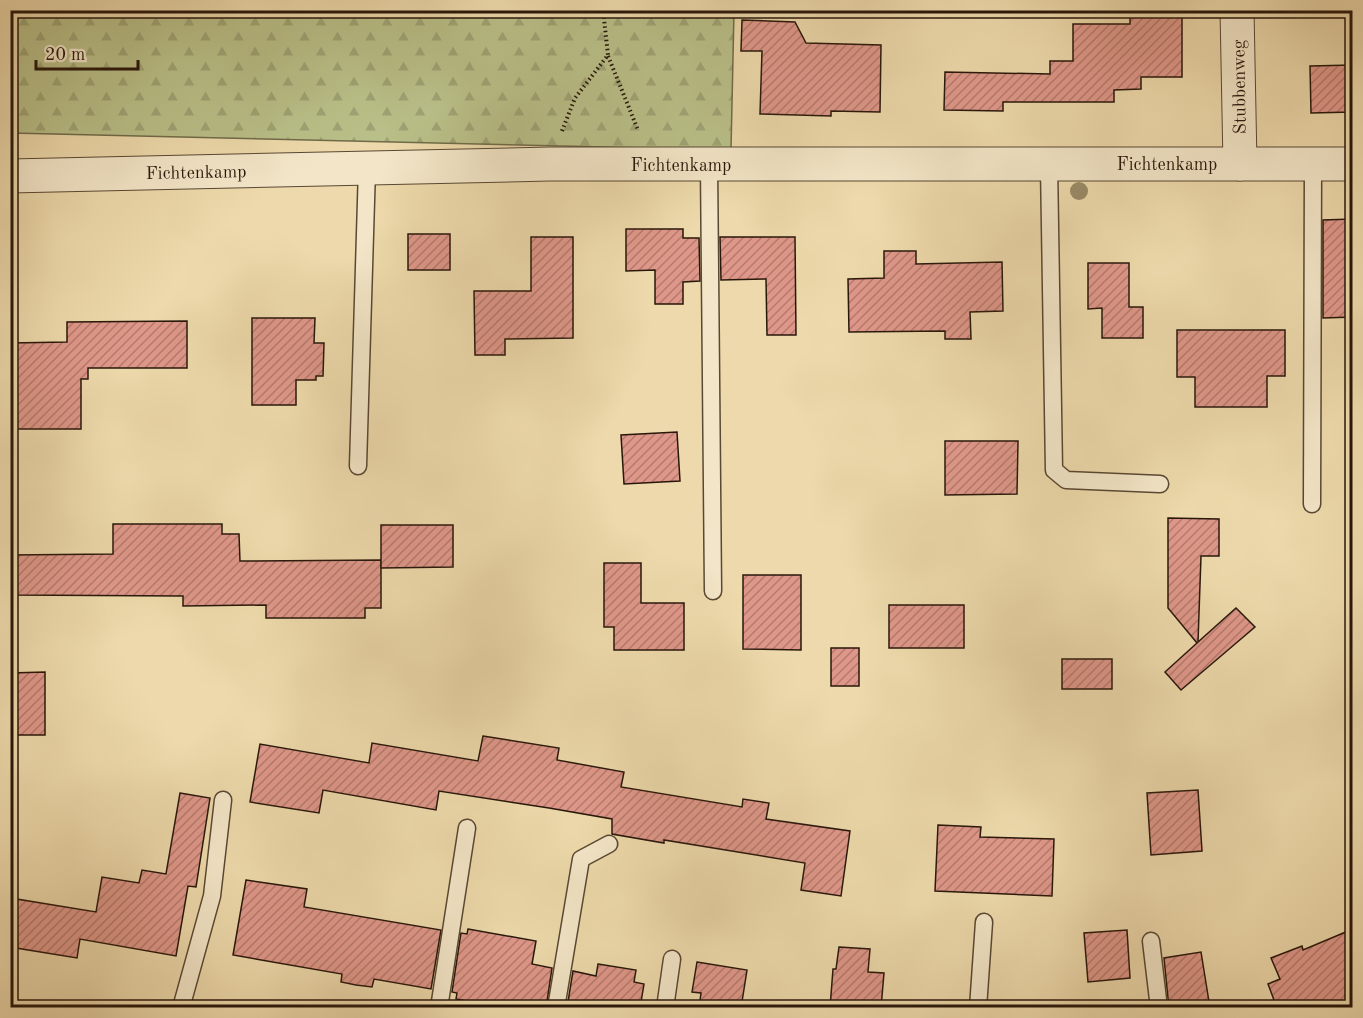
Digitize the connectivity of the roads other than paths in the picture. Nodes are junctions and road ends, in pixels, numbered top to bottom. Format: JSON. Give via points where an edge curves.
{"nodes":[{"id":1,"x":1237,"y":10,"type":"edge"},
{"id":2,"x":1240,"y":164,"type":"junction"},
{"id":3,"x":1313,"y":164,"type":"junction"},
{"id":4,"x":1353,"y":164,"type":"edge"},
{"id":5,"x":709,"y":165,"type":"junction"},
{"id":6,"x":1049,"y":165,"type":"junction"},
{"id":7,"x":367,"y":168,"type":"junction"},
{"id":8,"x":10,"y":176,"type":"edge"},
{"id":9,"x":357,"y":466,"type":"dead end"},
{"id":10,"x":1160,"y":484,"type":"dead end"},
{"id":11,"x":1312,"y":504,"type":"dead end"},
{"id":12,"x":713,"y":591,"type":"dead end"},
{"id":13,"x":223,"y":800,"type":"dead end"},
{"id":14,"x":467,"y":828,"type":"dead end"},
{"id":15,"x":609,"y":844,"type":"dead end"},
{"id":16,"x":984,"y":922,"type":"dead end"},
{"id":17,"x":1151,"y":941,"type":"dead end"},
{"id":18,"x":672,"y":959,"type":"dead end"},
{"id":19,"x":181,"y":1008,"type":"edge"},
{"id":20,"x":439,"y":1008,"type":"edge"},
{"id":21,"x":556,"y":1008,"type":"edge"},
{"id":22,"x":665,"y":1008,"type":"edge"},
{"id":23,"x":978,"y":1008,"type":"edge"},
{"id":24,"x":1159,"y":1008,"type":"edge"}],
"edges":[{"from":1,"to":2,"type":"street","name":"Stubbenweg"},
{"from":2,"to":3,"type":"street","name":"Fichtenkamp"},
{"from":2,"to":6,"type":"street","name":"Fichtenkamp"},
{"from":3,"to":4,"type":"street","name":"Fichtenkamp"},
{"from":3,"to":11,"type":"lane"},
{"from":5,"to":6,"type":"street","name":"Fichtenkamp"},
{"from":5,"to":7,"type":"street","name":"Fichtenkamp"},
{"from":5,"to":12,"type":"lane"},
{"from":6,"to":10,"type":"lane","via":[[1054,470],[1066,480]]},
{"from":7,"to":8,"type":"street","name":"Fichtenkamp"},
{"from":7,"to":9,"type":"lane"},
{"from":13,"to":19,"type":"lane","via":[[212,896]]},
{"from":14,"to":20,"type":"lane"},
{"from":15,"to":21,"type":"lane","via":[[581,859]]},
{"from":16,"to":23,"type":"lane"},
{"from":17,"to":24,"type":"lane"},
{"from":18,"to":22,"type":"lane"}]}
